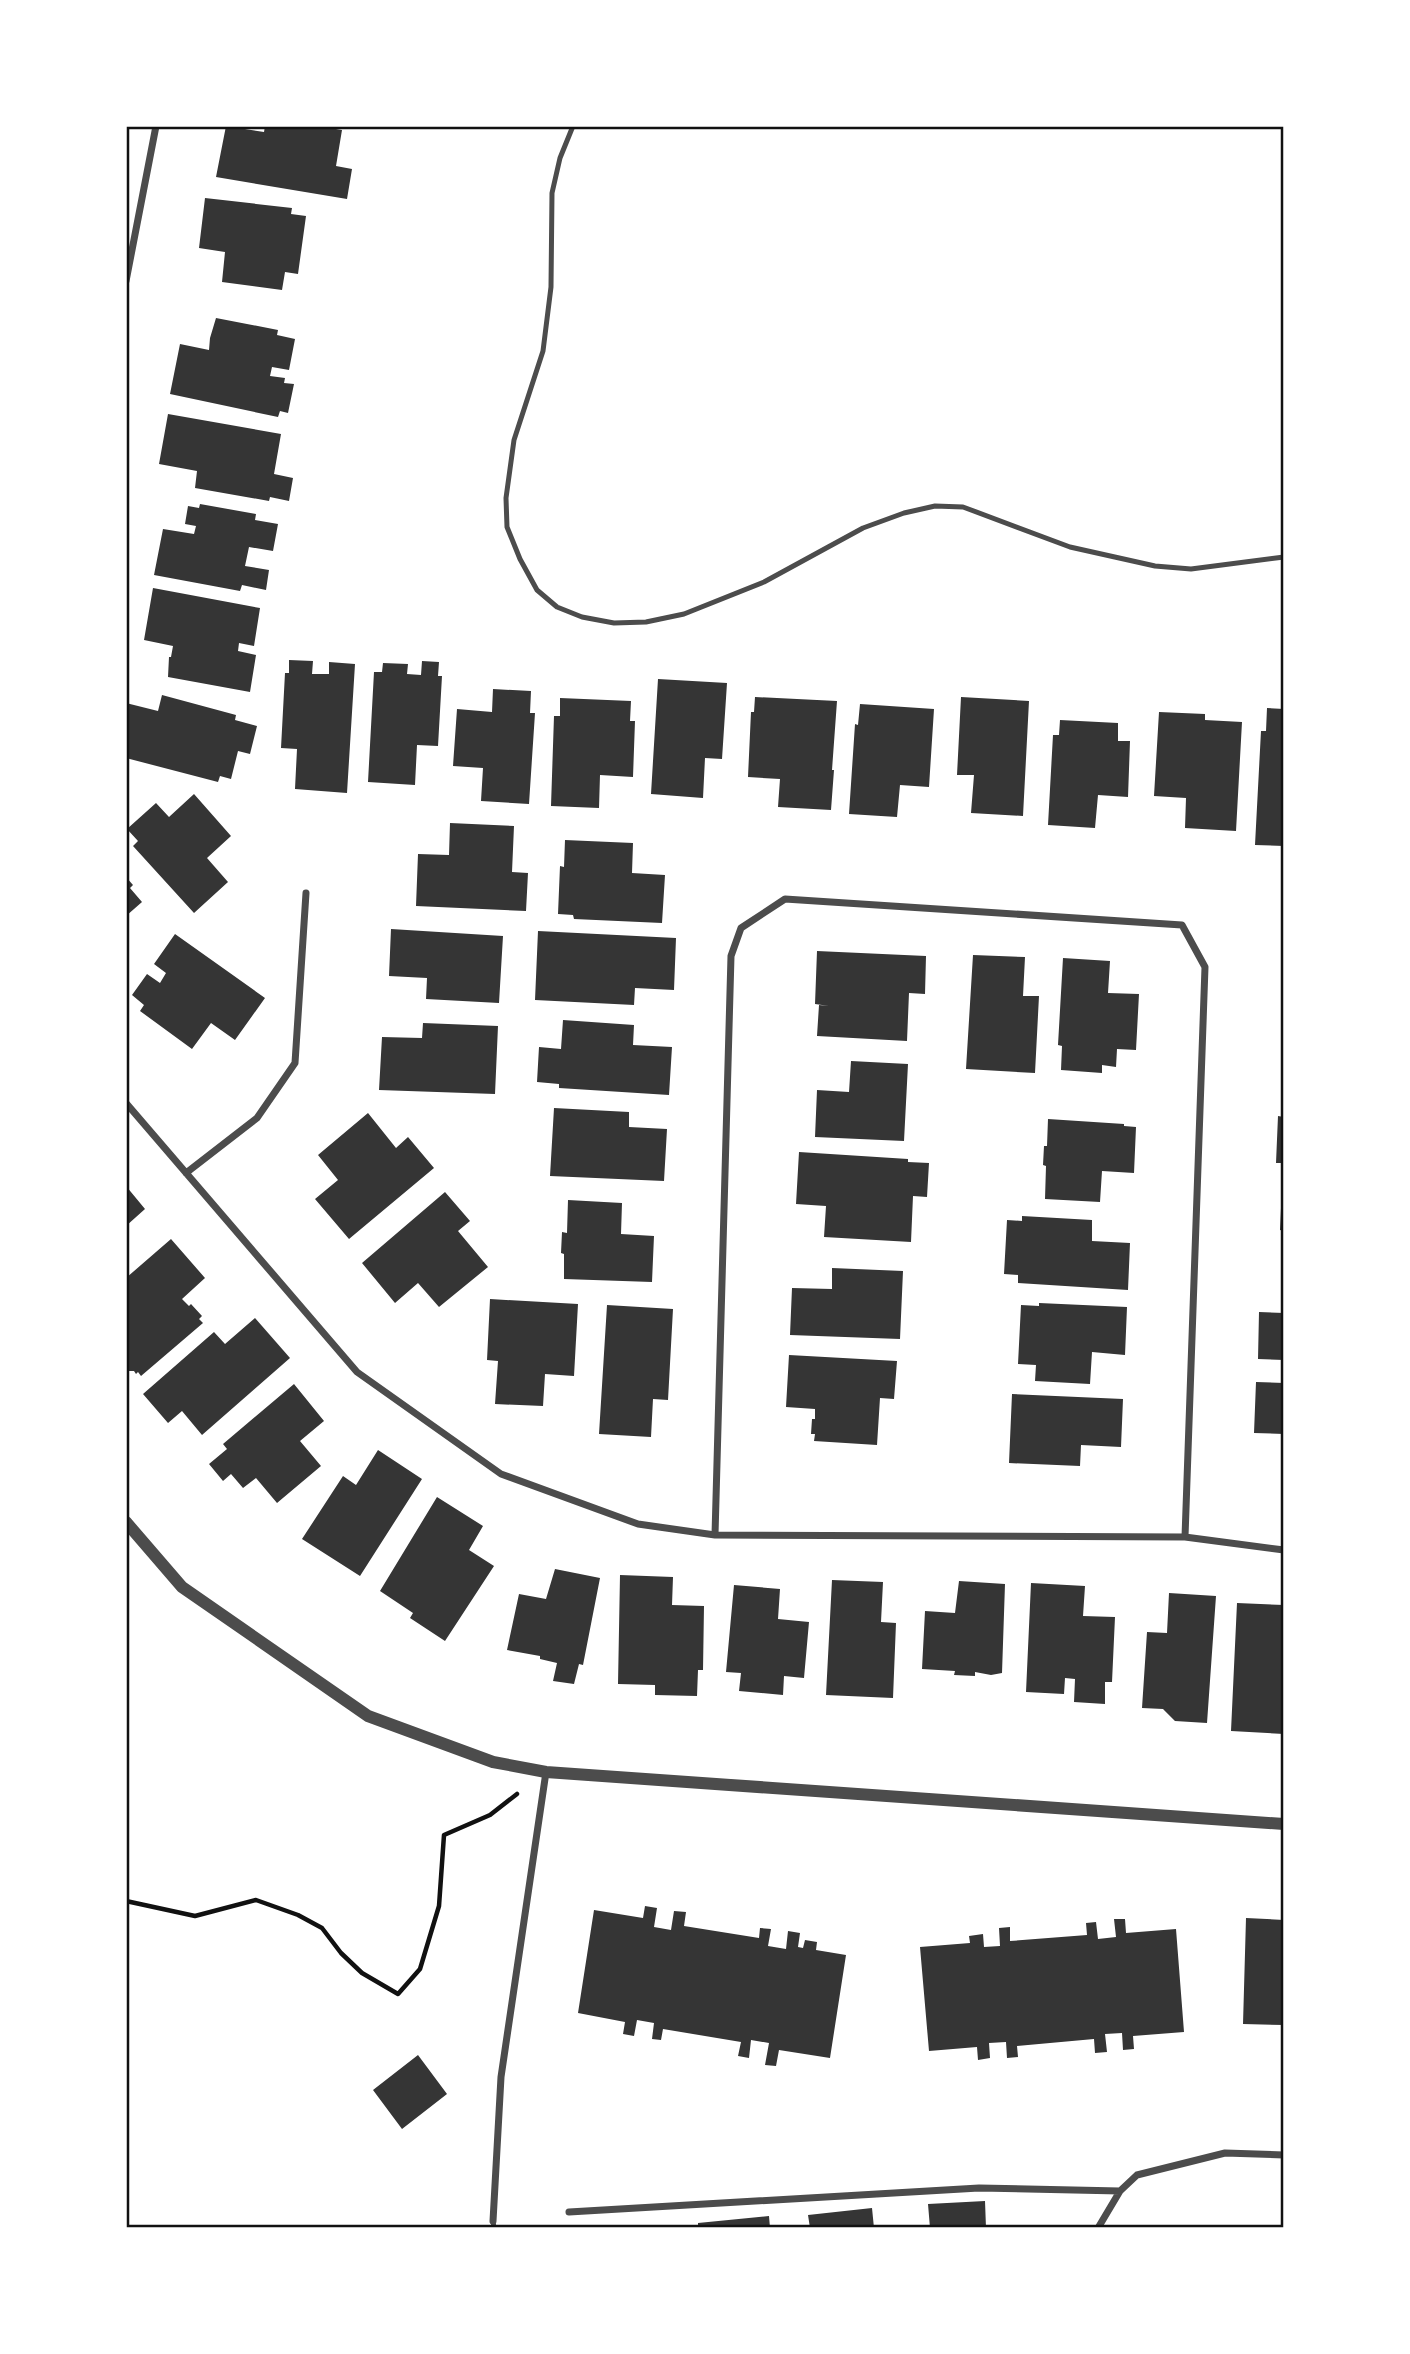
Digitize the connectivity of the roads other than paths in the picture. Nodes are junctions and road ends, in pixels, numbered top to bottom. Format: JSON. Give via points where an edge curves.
{"nodes":[{"id":1,"x":156,"y":126,"type":"edge"},
{"id":2,"x":573,"y":126,"type":"edge"},
{"id":3,"x":126,"y":281,"type":"edge"},
{"id":4,"x":1284,"y":557,"type":"edge"},
{"id":5,"x":306,"y":894,"type":"dead end"},
{"id":6,"x":126,"y":1103,"type":"edge"},
{"id":7,"x":186,"y":1173,"type":"junction"},
{"id":8,"x":126,"y":1522,"type":"edge"},
{"id":9,"x":715,"y":1535,"type":"junction"},
{"id":10,"x":1185,"y":1537,"type":"junction"},
{"id":11,"x":1284,"y":1550,"type":"edge"},
{"id":12,"x":547,"y":1772,"type":"junction"},
{"id":13,"x":1284,"y":1824,"type":"edge"},
{"id":14,"x":1284,"y":2155,"type":"edge"},
{"id":15,"x":1121,"y":2191,"type":"junction"},
{"id":16,"x":569,"y":2212,"type":"dead end"},
{"id":17,"x":493,"y":2225,"type":"edge"},
{"id":18,"x":1098,"y":2228,"type":"edge"}],
"edges":[{"from":1,"to":3,"type":"street"},
{"from":2,"to":4,"type":"lane","via":[[552,193],[551,287],[543,351],[514,440],[506,498],[507,527],[520,559],[537,590],[557,607],[614,623],[684,614],[764,582],[863,528],[934,506],[963,507],[1070,547],[1154,566],[1191,569]]},
{"from":5,"to":7,"type":"street","via":[[295,1063],[257,1118]]},
{"from":6,"to":7,"type":"street"},
{"from":7,"to":9,"type":"street","via":[[357,1372],[501,1474],[638,1524]]},
{"from":8,"to":12,"type":"street","via":[[182,1587],[368,1716],[493,1762]]},
{"from":9,"to":10,"type":"street"},
{"from":9,"to":10,"type":"street","via":[[731,956],[741,928],[785,899],[1182,925],[1205,967]]},
{"from":10,"to":11,"type":"street"},
{"from":12,"to":13,"type":"street"},
{"from":12,"to":17,"type":"street","via":[[501,2077]]},
{"from":14,"to":15,"type":"street","via":[[1226,2153],[1137,2175]]},
{"from":15,"to":16,"type":"street","via":[[979,2188]]},
{"from":15,"to":18,"type":"street"}]}
